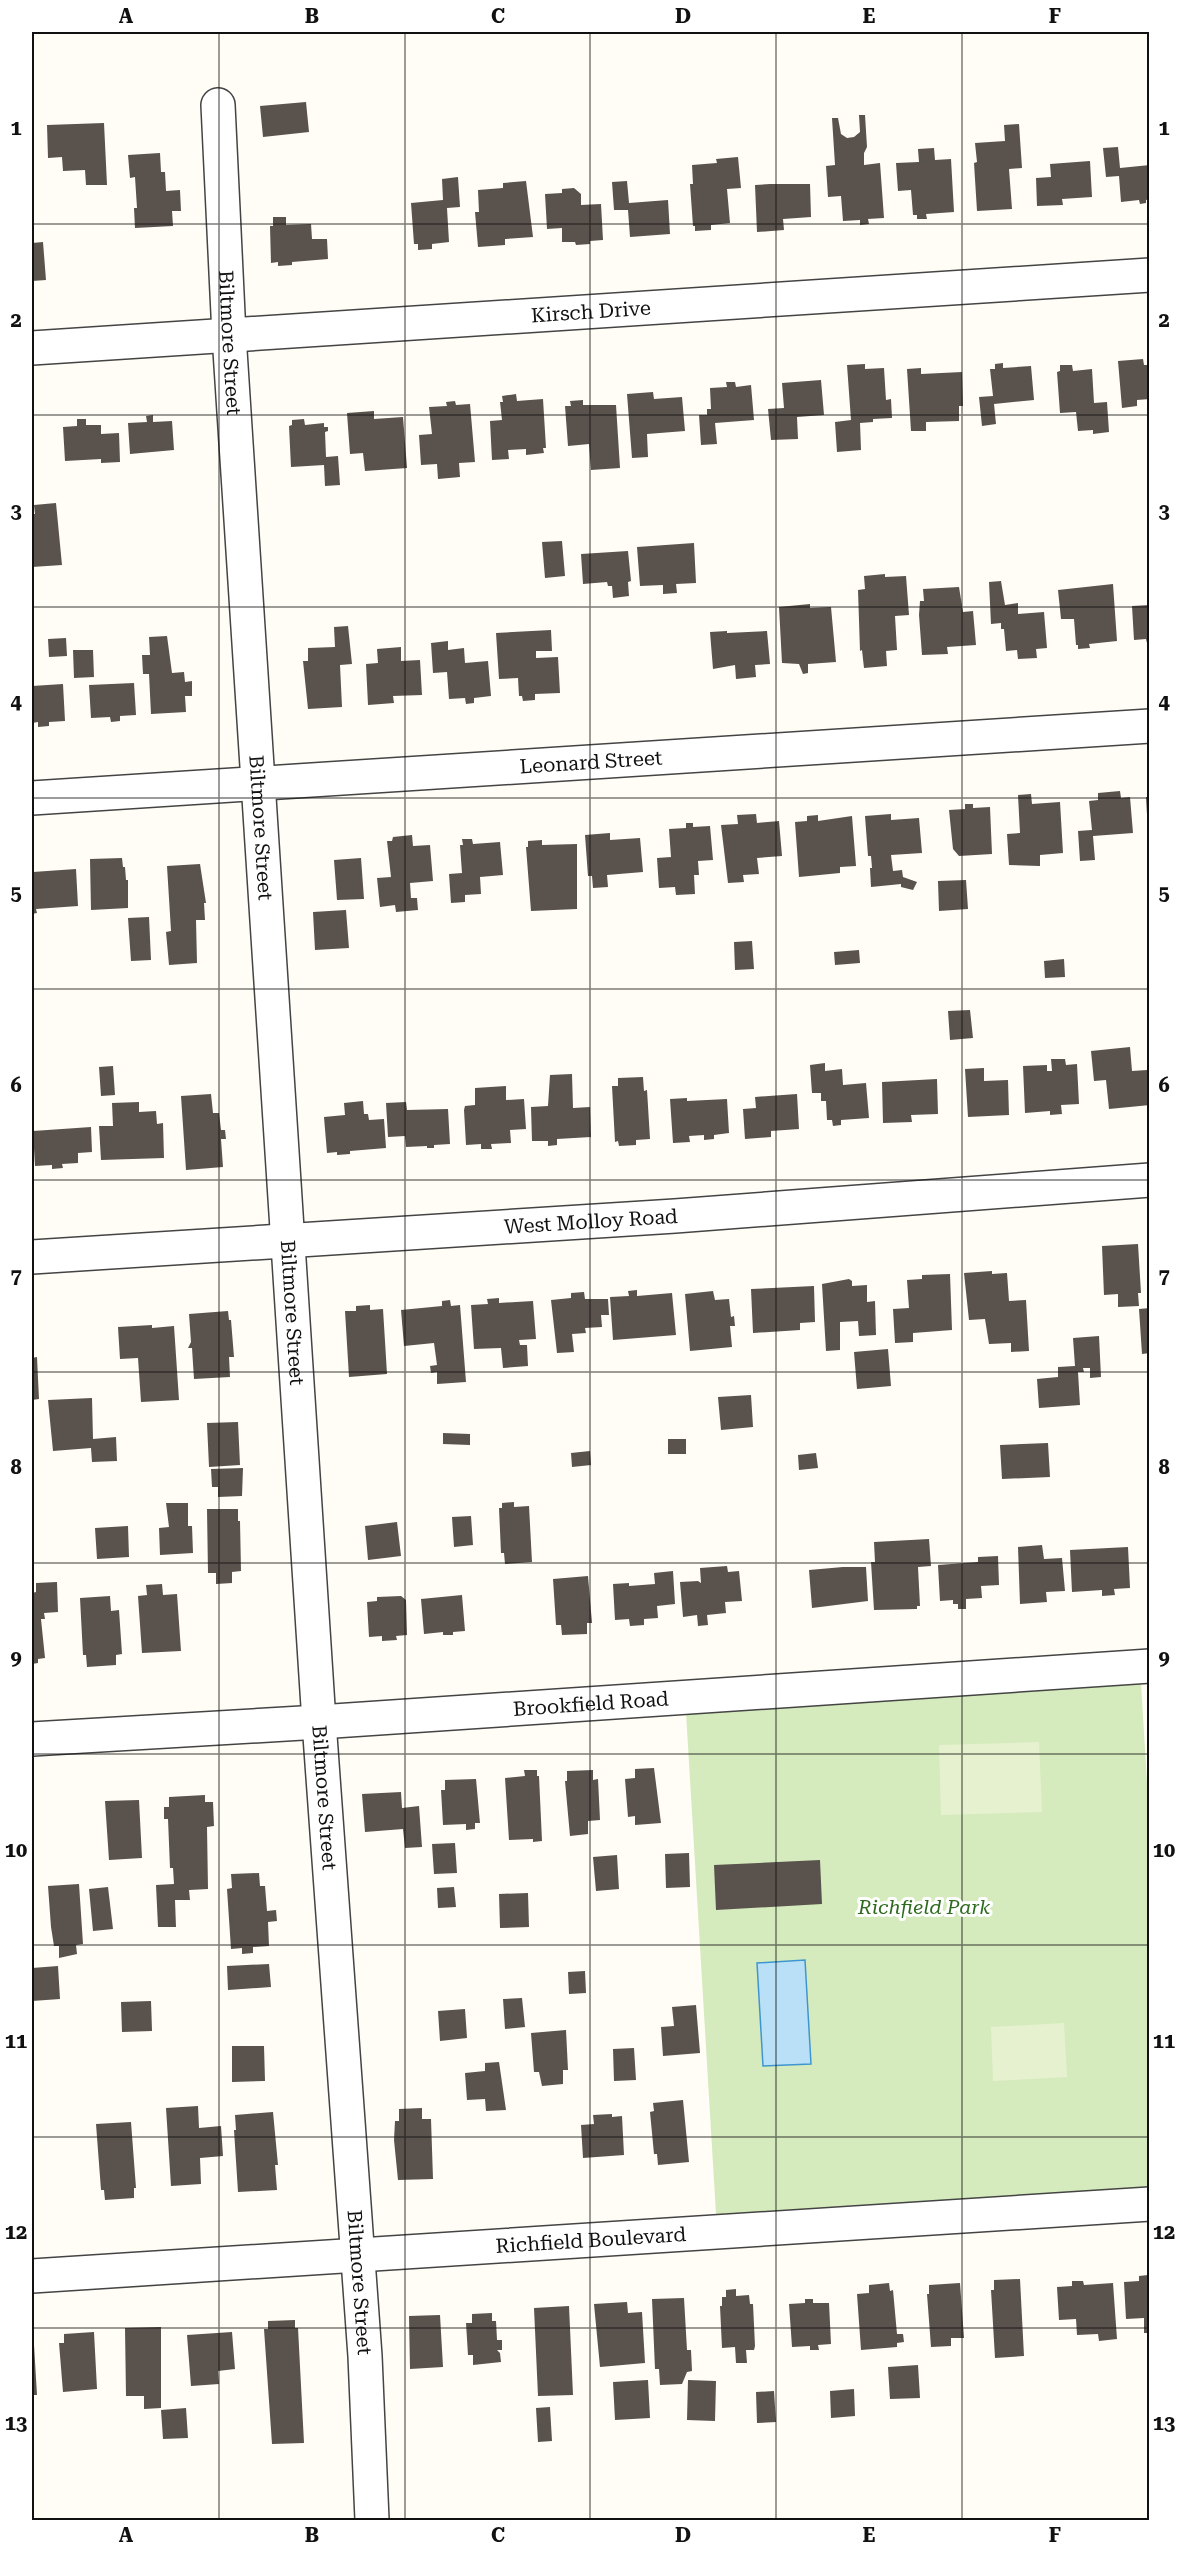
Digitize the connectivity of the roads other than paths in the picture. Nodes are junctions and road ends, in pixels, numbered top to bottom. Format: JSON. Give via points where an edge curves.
{"nodes":[{"id":1,"x":218,"y":105,"type":"dead end"},
{"id":2,"x":1149,"y":275,"type":"edge"},
{"id":3,"x":230,"y":335,"type":"junction"},
{"id":4,"x":32,"y":348,"type":"edge"},
{"id":5,"x":1149,"y":726,"type":"edge"},
{"id":6,"x":259,"y":784,"type":"junction"},
{"id":7,"x":32,"y":798,"type":"edge"},
{"id":8,"x":1149,"y":1180,"type":"edge"},
{"id":9,"x":288,"y":1239,"type":"junction"},
{"id":10,"x":32,"y":1257,"type":"edge"},
{"id":11,"x":1149,"y":1666,"type":"edge"},
{"id":12,"x":319,"y":1722,"type":"junction"},
{"id":13,"x":32,"y":1738,"type":"edge"},
{"id":14,"x":1149,"y":2204,"type":"edge"},
{"id":15,"x":357,"y":2257,"type":"junction"},
{"id":16,"x":32,"y":2276,"type":"edge"},
{"id":17,"x":372,"y":2520,"type":"edge"}],
"edges":[{"from":1,"to":3,"type":"street","name":"Biltmore Street"},
{"from":2,"to":3,"type":"street","name":"Kirsch Drive"},
{"from":3,"to":4,"type":"street","name":"Kirsch Drive"},
{"from":3,"to":6,"type":"street","name":"Biltmore Street"},
{"from":5,"to":6,"type":"street","name":"Leonard Street"},
{"from":6,"to":7,"type":"street","name":"Leonard Street"},
{"from":6,"to":9,"type":"street","name":"Biltmore Street"},
{"from":8,"to":9,"type":"street","name":"West Molloy Road","via":[[675,1216]]},
{"from":9,"to":10,"type":"street","name":"West Molloy Road"},
{"from":9,"to":12,"type":"street","name":"Biltmore Street"},
{"from":11,"to":12,"type":"street","name":"Brookfield Road"},
{"from":12,"to":13,"type":"street","name":"Brookfield Road"},
{"from":12,"to":15,"type":"street","name":"Biltmore Street"},
{"from":14,"to":15,"type":"street","name":"Richfield Boulevard"},
{"from":15,"to":16,"type":"street","name":"Richfield Boulevard"},
{"from":15,"to":17,"type":"street","name":"Biltmore Street"}]}
